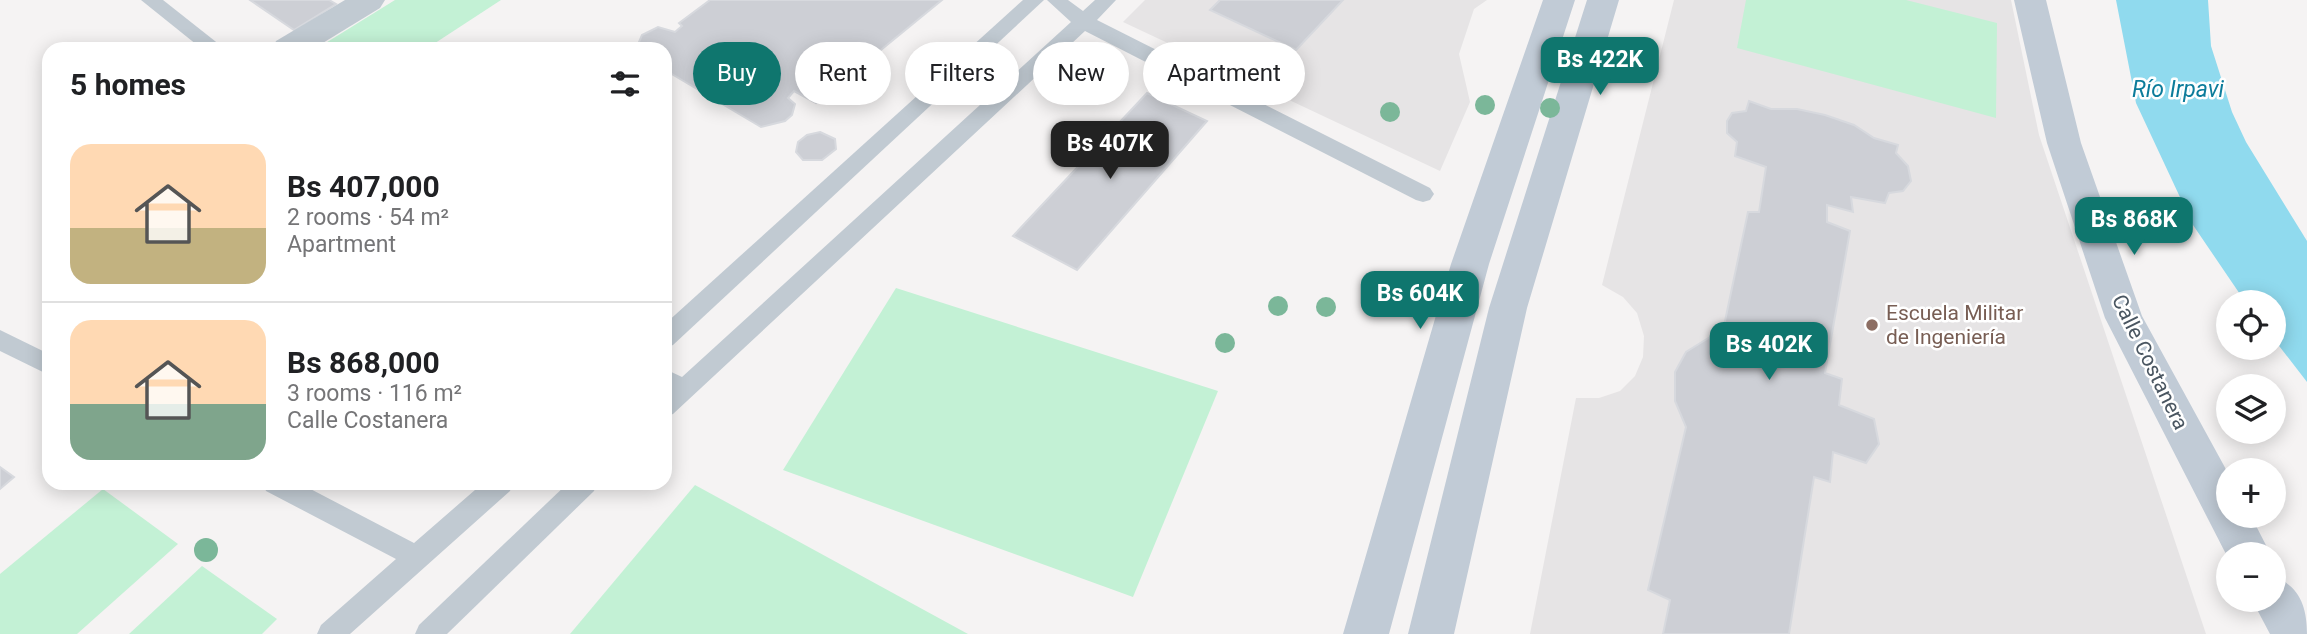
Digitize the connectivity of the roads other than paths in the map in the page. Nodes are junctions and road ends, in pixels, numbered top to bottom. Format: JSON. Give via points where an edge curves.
{"nodes":[{"id":1,"x":150,"y":0,"type":"edge"},
{"id":2,"x":369,"y":0,"type":"edge"},
{"id":3,"x":1035,"y":0,"type":"edge"},
{"id":4,"x":1056,"y":0,"type":"edge"},
{"id":5,"x":1107,"y":0,"type":"edge"},
{"id":6,"x":1559,"y":0,"type":"edge"},
{"id":7,"x":1603,"y":0,"type":"edge"},
{"id":8,"x":2030,"y":0,"type":"edge"},
{"id":9,"x":1084,"y":22,"type":"junction"},
{"id":10,"x":206,"y":42,"type":"edge"},
{"id":11,"x":300,"y":42,"type":"edge"},
{"id":12,"x":1542,"y":49,"type":"junction"},
{"id":13,"x":1583,"y":60,"type":"junction"},
{"id":14,"x":1423,"y":194,"type":"dead end"},
{"id":15,"x":672,"y":332,"type":"edge"},
{"id":16,"x":0,"y":340,"type":"edge"},
{"id":17,"x":42,"y":361,"type":"edge"},
{"id":18,"x":674,"y":384,"type":"edge"},
{"id":19,"x":289,"y":490,"type":"edge"},
{"id":20,"x":493,"y":490,"type":"edge"},
{"id":21,"x":578,"y":490,"type":"edge"},
{"id":22,"x":2242,"y":542,"type":"edge"},
{"id":23,"x":416,"y":556,"type":"junction"},
{"id":24,"x":2282,"y":612,"type":"edge"},
{"id":25,"x":330,"y":634,"type":"edge"},
{"id":26,"x":428,"y":634,"type":"edge"},
{"id":27,"x":1366,"y":634,"type":"edge"},
{"id":28,"x":1431,"y":634,"type":"edge"},
{"id":29,"x":2295,"y":634,"type":"edge"}],
"edges":[{"from":1,"to":10,"type":"lane"},
{"from":2,"to":11,"type":"street"},
{"from":3,"to":15,"type":"lane"},
{"from":4,"to":9,"type":"lane"},
{"from":5,"to":9,"type":"lane"},
{"from":6,"to":12,"type":"main road"},
{"from":7,"to":13,"type":"main road"},
{"from":8,"to":22,"type":"main road","name":"Calle Costanera","via":[[2064,143],[2124,318]]},
{"from":9,"to":14,"type":"lane"},
{"from":9,"to":18,"type":"lane"},
{"from":12,"to":13,"type":"main road"},
{"from":12,"to":27,"type":"main road","via":[[1470,264]]},
{"from":13,"to":28,"type":"main road","via":[[1508,308]]},
{"from":16,"to":17,"type":"lane"},
{"from":19,"to":23,"type":"lane"},
{"from":20,"to":23,"type":"lane"},
{"from":21,"to":26,"type":"lane"},
{"from":23,"to":25,"type":"lane"},
{"from":24,"to":29,"type":"main road"}]}
